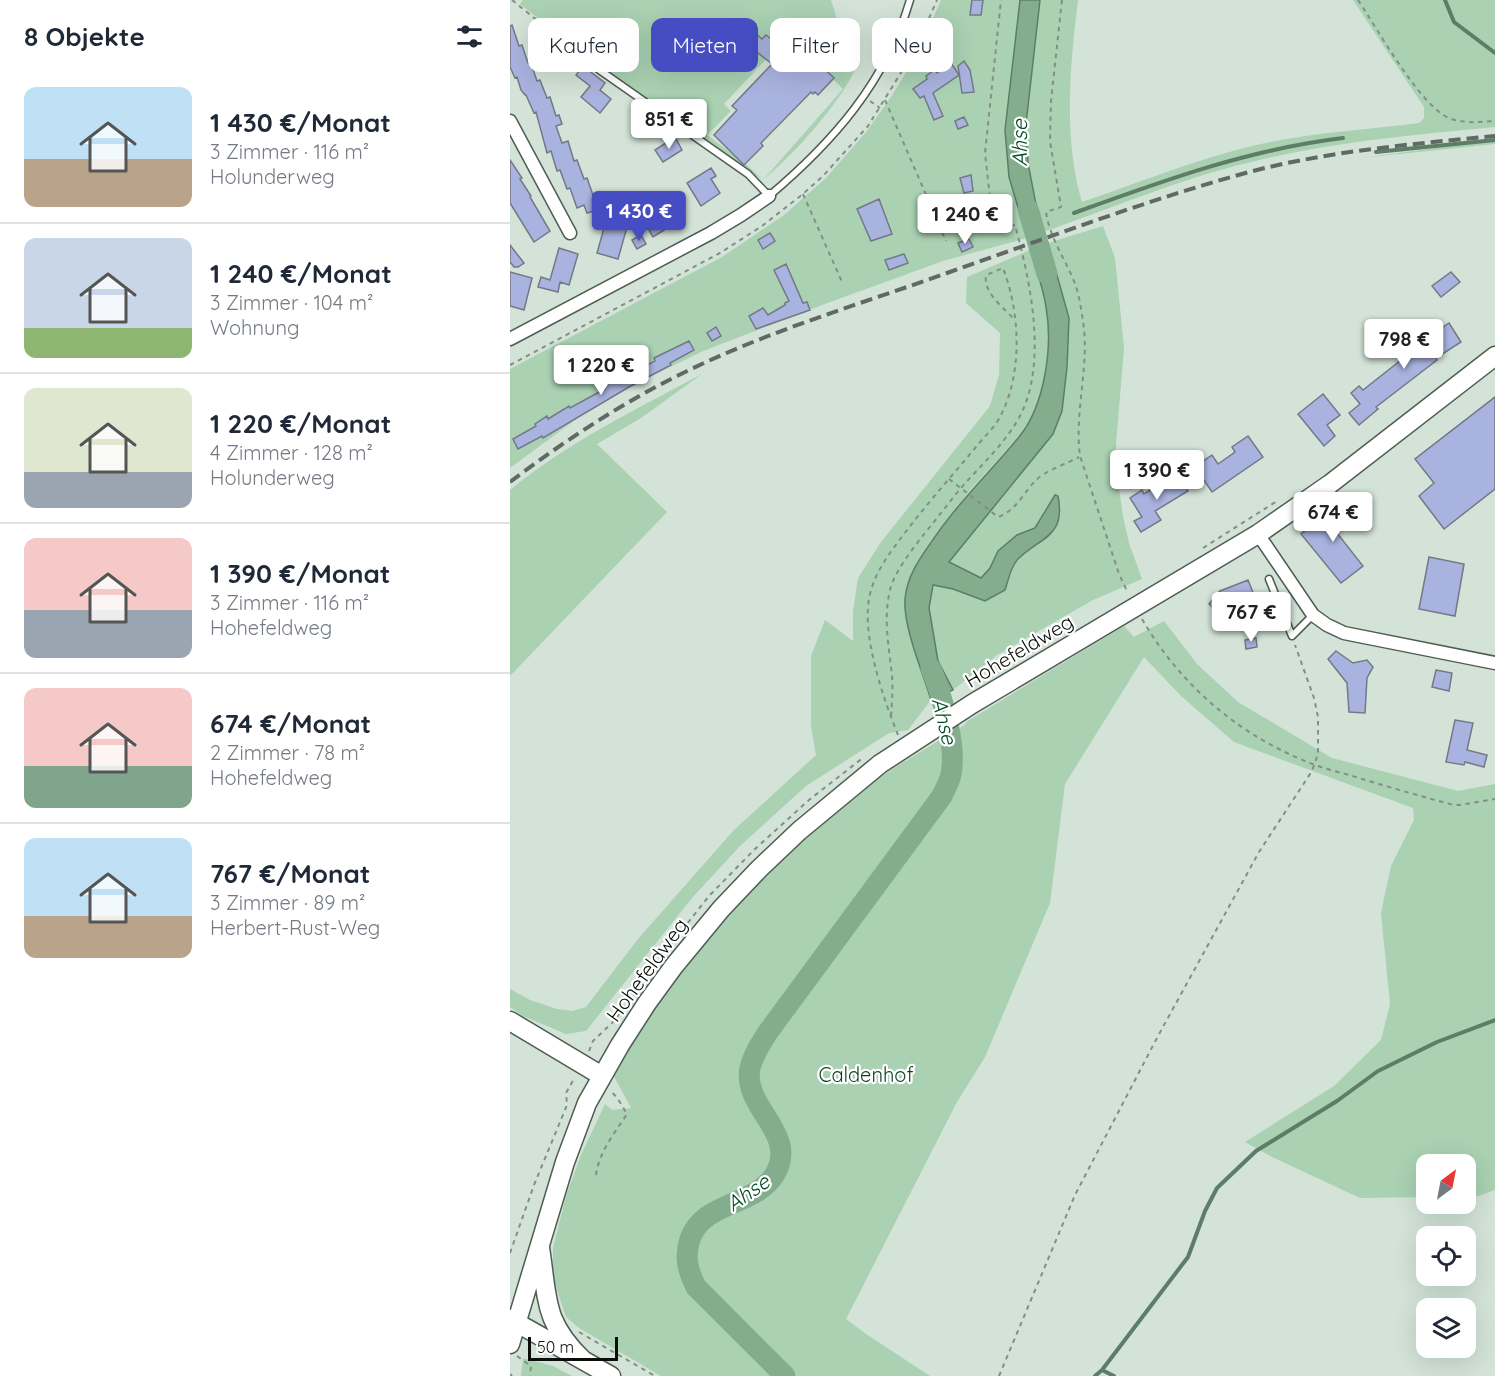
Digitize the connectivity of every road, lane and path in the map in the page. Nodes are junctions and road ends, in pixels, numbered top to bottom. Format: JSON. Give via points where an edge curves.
{"nodes":[{"id":1,"x":512,"y":0,"type":"edge"},
{"id":2,"x":910,"y":0,"type":"edge"},
{"id":3,"x":937,"y":0,"type":"edge"},
{"id":4,"x":1001,"y":0,"type":"edge"},
{"id":5,"x":1062,"y":0,"type":"edge"},
{"id":6,"x":1358,"y":0,"type":"edge"},
{"id":7,"x":534,"y":18,"type":"edge"},
{"id":8,"x":602,"y":72,"type":"edge"},
{"id":9,"x":864,"y":98,"type":"junction"},
{"id":10,"x":885,"y":100,"type":"junction"},
{"id":11,"x":510,"y":121,"type":"edge"},
{"id":12,"x":1495,"y":121,"type":"edge"},
{"id":13,"x":803,"y":194,"type":"dead end"},
{"id":14,"x":769,"y":196,"type":"junction"},
{"id":15,"x":570,"y":232,"type":"dead end"},
{"id":16,"x":946,"y":241,"type":"dead end"},
{"id":17,"x":842,"y":282,"type":"dead end"},
{"id":18,"x":1015,"y":320,"type":"junction"},
{"id":19,"x":510,"y":339,"type":"edge"},
{"id":20,"x":1495,"y":356,"type":"edge"},
{"id":21,"x":1080,"y":456,"type":"junction"},
{"id":22,"x":949,"y":479,"type":"junction"},
{"id":23,"x":961,"y":488,"type":"junction"},
{"id":24,"x":1258,"y":534,"type":"junction"},
{"id":25,"x":1269,"y":579,"type":"dead end"},
{"id":26,"x":1131,"y":601,"type":"junction"},
{"id":27,"x":1313,"y":615,"type":"junction"},
{"id":28,"x":1292,"y":636,"type":"junction"},
{"id":29,"x":1495,"y":663,"type":"edge"},
{"id":30,"x":891,"y":716,"type":"junction"},
{"id":31,"x":910,"y":744,"type":"junction"},
{"id":32,"x":1314,"y":765,"type":"junction"},
{"id":33,"x":1495,"y":799,"type":"edge"},
{"id":34,"x":510,"y":1022,"type":"edge"},
{"id":35,"x":582,"y":1064,"type":"junction"},
{"id":36,"x":600,"y":1080,"type":"junction"},
{"id":37,"x":596,"y":1175,"type":"dead end"},
{"id":38,"x":540,"y":1244,"type":"junction"},
{"id":39,"x":510,"y":1253,"type":"edge"},
{"id":40,"x":513,"y":1321,"type":"edge"},
{"id":41,"x":575,"y":1330,"type":"dead end"},
{"id":42,"x":510,"y":1344,"type":"edge"},
{"id":43,"x":510,"y":1351,"type":"edge"},
{"id":44,"x":583,"y":1360,"type":"junction"},
{"id":45,"x":530,"y":1376,"type":"edge"},
{"id":46,"x":611,"y":1376,"type":"edge"},
{"id":47,"x":655,"y":1376,"type":"edge"},
{"id":48,"x":999,"y":1376,"type":"edge"}],
"edges":[{"from":1,"to":7,"type":"path"},
{"from":2,"to":9,"type":"lane","via":[[896,42]]},
{"from":3,"to":10,"type":"path","via":[[915,50]]},
{"from":4,"to":23,"type":"path","via":[[985,153],[988,190],[995,230],[1015,225],[1026,265],[1036,346],[1034,370],[1019,417]]},
{"from":5,"to":21,"type":"path","via":[[1050,141],[1061,207],[1046,212],[1055,243],[1074,282],[1083,323],[1077,436]]},
{"from":6,"to":12,"type":"path","via":[[1434,109],[1462,122]]},
{"from":8,"to":14,"type":"lane","via":[[748,174]]},
{"from":9,"to":10,"type":"path","via":[[880,108]]},
{"from":9,"to":14,"type":"lane","via":[[810,161]]},
{"from":10,"to":16,"type":"path"},
{"from":11,"to":15,"type":"street"},
{"from":13,"to":17,"type":"path"},
{"from":14,"to":19,"type":"street","via":[[711,233]]},
{"from":18,"to":18,"type":"path","via":[[1003,268],[986,275],[985,283],[993,297]]},
{"from":18,"to":22,"type":"path","via":[[1014,376],[1001,416]]},
{"from":20,"to":24,"type":"main road","name":"Hohefeldweg","via":[[1339,477]]},
{"from":21,"to":23,"type":"path","via":[[1040,477],[998,517]]},
{"from":21,"to":26,"type":"path"},
{"from":22,"to":23,"type":"path"},
{"from":22,"to":30,"type":"path","via":[[906,531],[873,581],[868,607],[870,640]]},
{"from":23,"to":30,"type":"path","via":[[918,542],[890,590],[886,621],[892,676]]},
{"from":24,"to":26,"type":"main road","name":"Hohefeldweg"},
{"from":24,"to":27,"type":"street"},
{"from":25,"to":28,"type":"lane"},
{"from":26,"to":31,"type":"main road","name":"Hohefeldweg"},
{"from":26,"to":32,"type":"path","via":[[1178,672],[1215,707],[1256,736]]},
{"from":27,"to":28,"type":"lane"},
{"from":27,"to":29,"type":"street","via":[[1344,633]]},
{"from":28,"to":32,"type":"path","via":[[1318,717],[1318,754]]},
{"from":30,"to":31,"type":"path"},
{"from":31,"to":36,"type":"main road","name":"Hohefeldweg","via":[[799,831],[721,909],[647,1003]]},
{"from":32,"to":33,"type":"path","via":[[1450,804]]},
{"from":32,"to":48,"type":"path","via":[[1259,852],[1075,1195]]},
{"from":34,"to":35,"type":"main road"},
{"from":35,"to":36,"type":"main road"},
{"from":35,"to":39,"type":"path","via":[[566,1093],[567,1105]]},
{"from":36,"to":37,"type":"path","via":[[627,1114],[605,1146]]},
{"from":36,"to":38,"type":"main road","name":"Hohefeldweg","via":[[565,1162]]},
{"from":38,"to":40,"type":"main road","name":"Hohefeldweg"},
{"from":38,"to":44,"type":"main road","via":[[548,1310],[561,1335]]},
{"from":40,"to":42,"type":"main road","name":"Hohefeldweg"},
{"from":40,"to":44,"type":"main road"},
{"from":41,"to":47,"type":"path"},
{"from":43,"to":45,"type":"path","via":[[531,1366]]},
{"from":44,"to":46,"type":"main road"}]}
